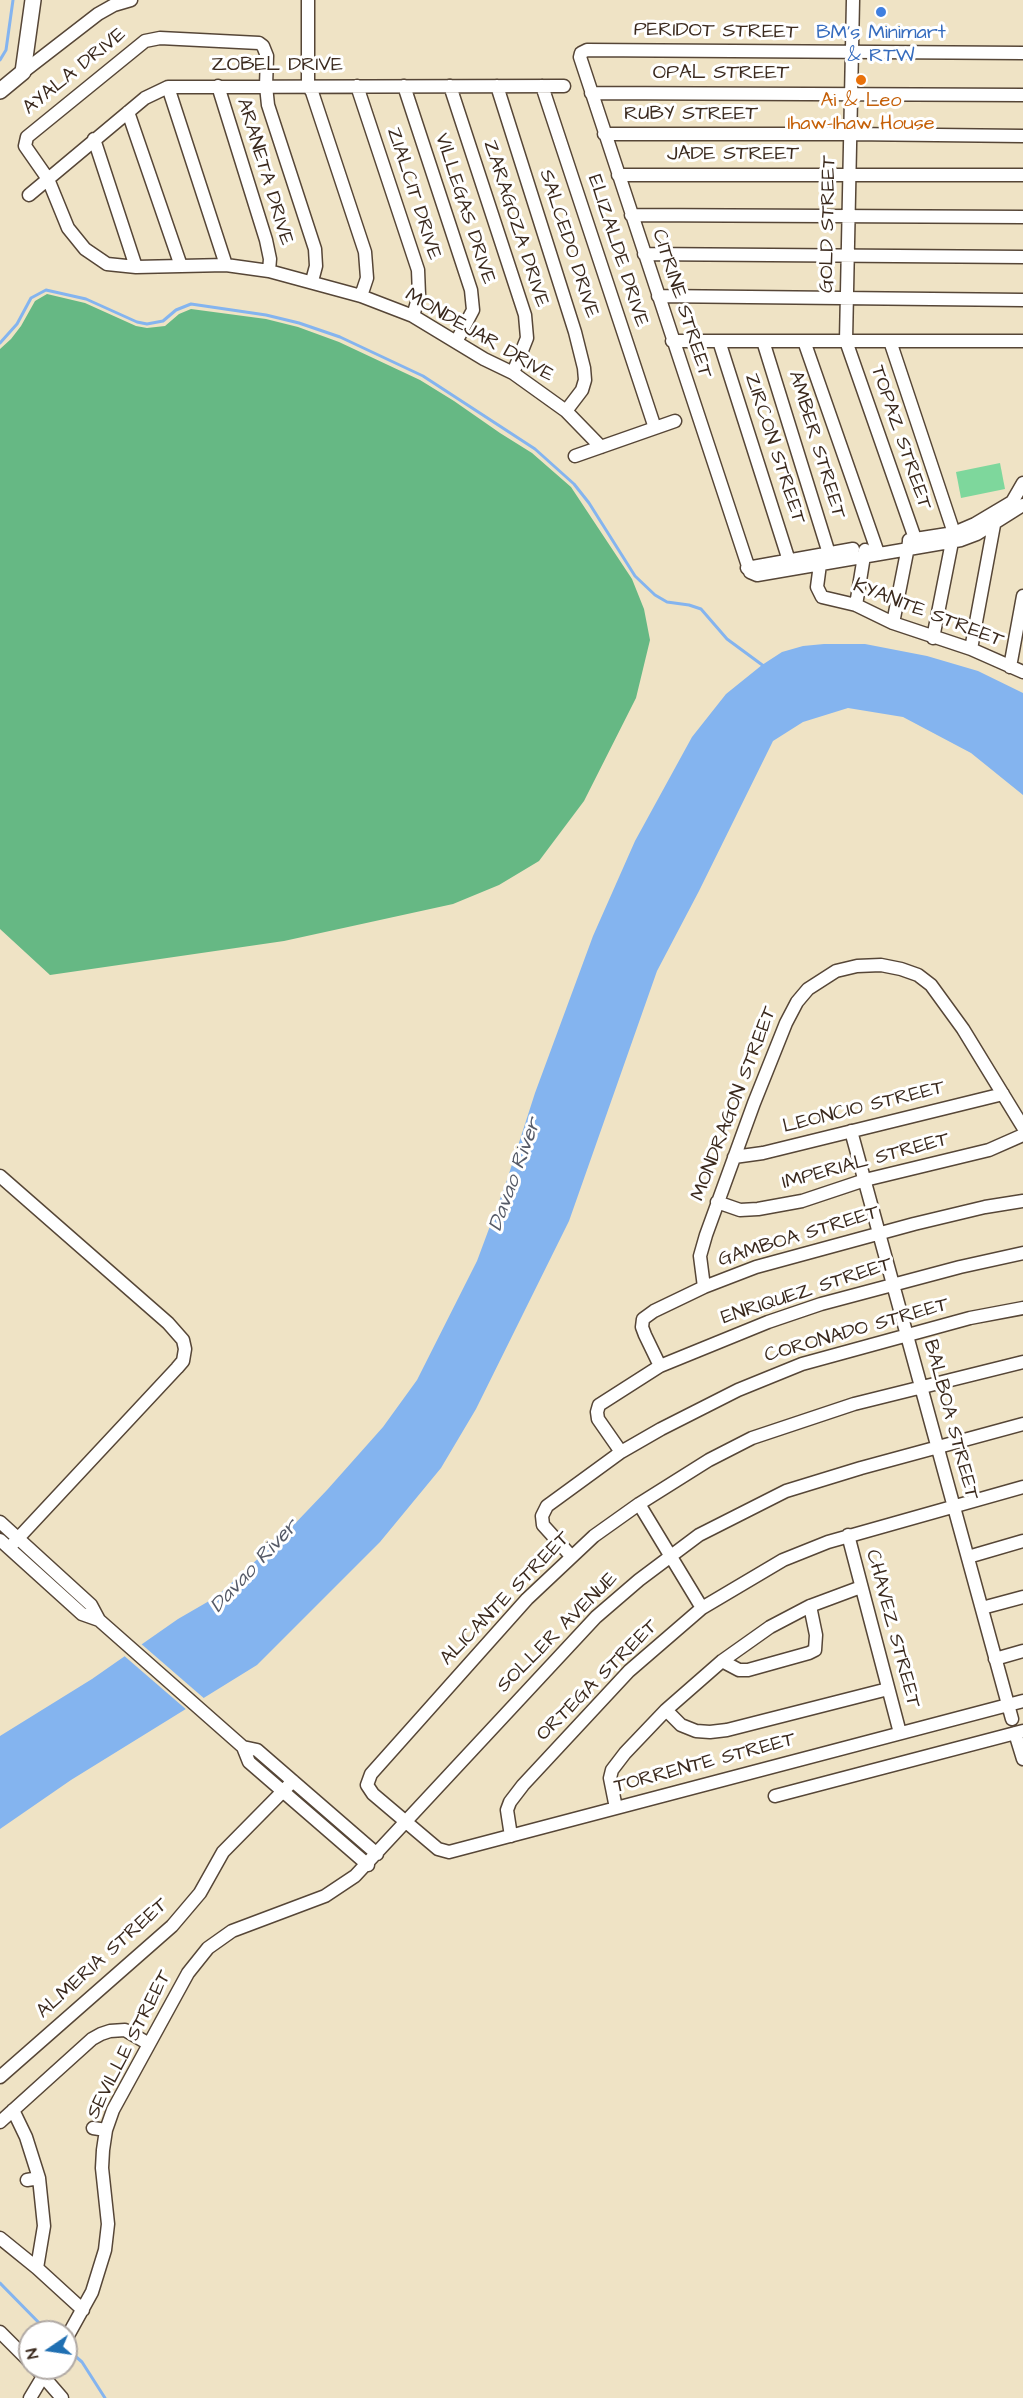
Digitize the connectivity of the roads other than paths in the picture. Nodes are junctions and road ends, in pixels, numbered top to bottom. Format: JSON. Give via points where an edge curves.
{"nodes":[{"id":1,"x":33,"y":0,"type":"edge"},
{"id":2,"x":131,"y":0,"type":"edge"},
{"id":3,"x":308,"y":0,"type":"edge"},
{"id":4,"x":315,"y":0,"type":"edge"},
{"id":5,"x":853,"y":0,"type":"edge"},
{"id":6,"x":312,"y":46,"type":"junction"},
{"id":7,"x":852,"y":52,"type":"junction"},
{"id":8,"x":581,"y":53,"type":"joint"},
{"id":9,"x":1023,"y":53,"type":"edge"},
{"id":10,"x":23,"y":72,"type":"junction"},
{"id":11,"x":218,"y":86,"type":"junction"},
{"id":12,"x":266,"y":86,"type":"junction"},
{"id":13,"x":357,"y":86,"type":"junction"},
{"id":14,"x":404,"y":86,"type":"junction"},
{"id":15,"x":450,"y":86,"type":"junction"},
{"id":16,"x":497,"y":86,"type":"junction"},
{"id":17,"x":542,"y":86,"type":"junction"},
{"id":18,"x":564,"y":86,"type":"dead end"},
{"id":19,"x":168,"y":87,"type":"junction"},
{"id":20,"x":312,"y":88,"type":"junction"},
{"id":21,"x":0,"y":91,"type":"edge"},
{"id":22,"x":591,"y":93,"type":"junction"},
{"id":23,"x":851,"y":94,"type":"junction"},
{"id":24,"x":1023,"y":95,"type":"edge"},
{"id":25,"x":128,"y":112,"type":"junction"},
{"id":26,"x":604,"y":134,"type":"junction"},
{"id":27,"x":850,"y":134,"type":"junction"},
{"id":28,"x":1023,"y":136,"type":"edge"},
{"id":29,"x":94,"y":139,"type":"junction"},
{"id":30,"x":618,"y":175,"type":"junction"},
{"id":31,"x":849,"y":175,"type":"junction"},
{"id":32,"x":1023,"y":175,"type":"edge"},
{"id":33,"x":48,"y":179,"type":"junction"},
{"id":34,"x":29,"y":195,"type":"dead end"},
{"id":35,"x":631,"y":215,"type":"junction"},
{"id":36,"x":848,"y":216,"type":"junction"},
{"id":37,"x":1023,"y":217,"type":"edge"},
{"id":38,"x":644,"y":254,"type":"junction"},
{"id":39,"x":848,"y":254,"type":"junction"},
{"id":40,"x":1023,"y":257,"type":"edge"},
{"id":41,"x":226,"y":265,"type":"junction"},
{"id":42,"x":181,"y":266,"type":"junction"},
{"id":43,"x":136,"y":267,"type":"junction"},
{"id":44,"x":269,"y":271,"type":"junction"},
{"id":45,"x":312,"y":281,"type":"junction"},
{"id":46,"x":361,"y":296,"type":"junction"},
{"id":47,"x":658,"y":296,"type":"junction"},
{"id":48,"x":847,"y":297,"type":"junction"},
{"id":49,"x":1023,"y":300,"type":"edge"},
{"id":50,"x":413,"y":316,"type":"junction"},
{"id":51,"x":672,"y":341,"type":"junction"},
{"id":52,"x":719,"y":341,"type":"junction"},
{"id":53,"x":763,"y":341,"type":"junction"},
{"id":54,"x":804,"y":341,"type":"junction"},
{"id":55,"x":846,"y":341,"type":"junction"},
{"id":56,"x":890,"y":341,"type":"junction"},
{"id":57,"x":1023,"y":341,"type":"edge"},
{"id":58,"x":456,"y":342,"type":"junction"},
{"id":59,"x":513,"y":373,"type":"junction"},
{"id":60,"x":566,"y":411,"type":"junction"},
{"id":61,"x":675,"y":422,"type":"dead end"},
{"id":62,"x":655,"y":429,"type":"junction"},
{"id":63,"x":601,"y":447,"type":"junction"},
{"id":64,"x":575,"y":456,"type":"dead end"},
{"id":65,"x":1023,"y":483,"type":"edge"},
{"id":66,"x":1023,"y":505,"type":"edge"},
{"id":67,"x":994,"y":525,"type":"junction"},
{"id":68,"x":953,"y":538,"type":"junction"},
{"id":69,"x":912,"y":544,"type":"junction"},
{"id":70,"x":870,"y":550,"type":"junction"},
{"id":71,"x":826,"y":557,"type":"junction"},
{"id":72,"x":790,"y":564,"type":"junction"},
{"id":73,"x":1023,"y":596,"type":"edge"},
{"id":74,"x":856,"y":605,"type":"junction"},
{"id":75,"x":893,"y":623,"type":"junction"},
{"id":76,"x":933,"y":638,"type":"junction"},
{"id":77,"x":971,"y":649,"type":"junction"},
{"id":78,"x":1011,"y":667,"type":"junction"},
{"id":79,"x":1023,"y":672,"type":"edge"},
{"id":80,"x":1003,"y":1094,"type":"junction"},
{"id":81,"x":1023,"y":1127,"type":"edge"},
{"id":82,"x":851,"y":1131,"type":"junction"},
{"id":83,"x":1023,"y":1135,"type":"edge"},
{"id":84,"x":734,"y":1157,"type":"junction"},
{"id":85,"x":1,"y":1178,"type":"edge"},
{"id":86,"x":865,"y":1180,"type":"junction"},
{"id":87,"x":1023,"y":1201,"type":"edge"},
{"id":88,"x":717,"y":1202,"type":"junction"},
{"id":89,"x":879,"y":1233,"type":"junction"},
{"id":90,"x":1023,"y":1253,"type":"edge"},
{"id":91,"x":893,"y":1285,"type":"junction"},
{"id":92,"x":704,"y":1287,"type":"junction"},
{"id":93,"x":1023,"y":1308,"type":"edge"},
{"id":94,"x":907,"y":1335,"type":"junction"},
{"id":95,"x":1023,"y":1362,"type":"edge"},
{"id":96,"x":660,"y":1366,"type":"junction"},
{"id":97,"x":921,"y":1387,"type":"junction"},
{"id":98,"x":1023,"y":1424,"type":"edge"},
{"id":99,"x":937,"y":1446,"type":"junction"},
{"id":100,"x":621,"y":1452,"type":"junction"},
{"id":101,"x":1023,"y":1487,"type":"edge"},
{"id":102,"x":639,"y":1504,"type":"junction"},
{"id":103,"x":954,"y":1507,"type":"junction"},
{"id":104,"x":0,"y":1522,"type":"edge"},
{"id":105,"x":848,"y":1535,"type":"junction"},
{"id":106,"x":18,"y":1539,"type":"junction"},
{"id":107,"x":1023,"y":1541,"type":"edge"},
{"id":108,"x":5,"y":1544,"type":"edge"},
{"id":109,"x":670,"y":1555,"type":"junction"},
{"id":110,"x":571,"y":1556,"type":"junction"},
{"id":111,"x":968,"y":1557,"type":"junction"},
{"id":112,"x":861,"y":1587,"type":"junction"},
{"id":113,"x":1023,"y":1597,"type":"edge"},
{"id":114,"x":810,"y":1606,"type":"junction"},
{"id":115,"x":702,"y":1608,"type":"junction"},
{"id":116,"x":982,"y":1608,"type":"junction"},
{"id":117,"x":101,"y":1622,"type":"junction"},
{"id":118,"x":1023,"y":1651,"type":"edge"},
{"id":119,"x":995,"y":1659,"type":"junction"},
{"id":120,"x":722,"y":1661,"type":"junction"},
{"id":121,"x":888,"y":1689,"type":"junction"},
{"id":122,"x":1023,"y":1701,"type":"edge"},
{"id":123,"x":1008,"y":1704,"type":"junction"},
{"id":124,"x":666,"y":1710,"type":"junction"},
{"id":125,"x":1012,"y":1719,"type":"dead end"},
{"id":126,"x":1019,"y":1732,"type":"edge"},
{"id":127,"x":900,"y":1733,"type":"junction"},
{"id":128,"x":241,"y":1745,"type":"junction"},
{"id":129,"x":1023,"y":1759,"type":"edge"},
{"id":130,"x":293,"y":1781,"type":"junction"},
{"id":131,"x":283,"y":1792,"type":"junction"},
{"id":132,"x":775,"y":1796,"type":"dead end"},
{"id":133,"x":616,"y":1808,"type":"junction"},
{"id":134,"x":406,"y":1822,"type":"junction"},
{"id":135,"x":511,"y":1836,"type":"junction"},
{"id":136,"x":377,"y":1854,"type":"junction"},
{"id":137,"x":368,"y":1865,"type":"junction"},
{"id":138,"x":149,"y":2044,"type":"junction"},
{"id":139,"x":0,"y":2077,"type":"edge"},
{"id":140,"x":13,"y":2110,"type":"junction"},
{"id":141,"x":0,"y":2122,"type":"edge"},
{"id":142,"x":93,"y":2128,"type":"dead end"},
{"id":143,"x":106,"y":2130,"type":"junction"},
{"id":144,"x":0,"y":2238,"type":"edge"},
{"id":145,"x":37,"y":2268,"type":"junction"},
{"id":146,"x":83,"y":2310,"type":"junction"},
{"id":147,"x":77,"y":2320,"type":"edge"},
{"id":148,"x":2,"y":2338,"type":"edge"},
{"id":149,"x":18,"y":2352,"type":"edge"},
{"id":150,"x":38,"y":2380,"type":"edge"},
{"id":151,"x":49,"y":2380,"type":"edge"},
{"id":152,"x":30,"y":2398,"type":"edge"},
{"id":153,"x":62,"y":2398,"type":"edge"}],
"edges":[{"from":1,"to":10,"type":"main road"},
{"from":2,"to":10,"type":"street","via":[[98,14]]},
{"from":3,"to":6,"type":"street"},
{"from":4,"to":6,"type":"street"},
{"from":5,"to":7,"type":"street","name":"GOLD STREET"},
{"from":6,"to":20,"type":"street"},
{"from":7,"to":8,"type":"street","name":"PERIDOT STREET"},
{"from":7,"to":9,"type":"street","name":"PERIDOT STREET"},
{"from":7,"to":23,"type":"street","name":"GOLD STREET"},
{"from":8,"to":22,"type":"street","name":"CITRINE STREET"},
{"from":10,"to":21,"type":"main road"},
{"from":11,"to":12,"type":"street","name":"ZOBEL DRIVE"},
{"from":11,"to":19,"type":"street","name":"ZOBEL DRIVE"},
{"from":11,"to":44,"type":"street","name":"ARANETA DRIVE","via":[[266,240]]},
{"from":12,"to":20,"type":"street","name":"ZOBEL DRIVE"},
{"from":12,"to":33,"type":"street","name":"AYALA DRIVE","via":[[267,56],[259,43],[160,38],[145,41],[27,136],[25,146]]},
{"from":12,"to":45,"type":"street","via":[[268,105],[315,249]]},
{"from":13,"to":14,"type":"street","name":"ZOBEL DRIVE"},
{"from":13,"to":20,"type":"street","name":"ZOBEL DRIVE"},
{"from":13,"to":50,"type":"street","name":"ZIALCIT DRIVE","via":[[418,270],[419,295]]},
{"from":14,"to":15,"type":"street","name":"ZOBEL DRIVE"},
{"from":14,"to":58,"type":"street","name":"VILLEGAS DRIVE","via":[[471,290],[473,310]]},
{"from":15,"to":16,"type":"street","name":"ZOBEL DRIVE"},
{"from":15,"to":59,"type":"street","name":"ZARAGOZA DRIVE","via":[[525,315],[527,338]]},
{"from":16,"to":17,"type":"street","name":"ZOBEL DRIVE"},
{"from":16,"to":60,"type":"street","name":"SALCEDO DRIVE","via":[[584,368],[582,390]]},
{"from":17,"to":18,"type":"street","name":"ZOBEL DRIVE"},
{"from":17,"to":62,"type":"street","name":"ELIZALDE DRIVE"},
{"from":19,"to":25,"type":"street","name":"ZOBEL DRIVE"},
{"from":19,"to":41,"type":"street"},
{"from":20,"to":46,"type":"street","via":[[367,261]]},
{"from":22,"to":23,"type":"street","name":"OPAL STREET"},
{"from":22,"to":26,"type":"street","name":"CITRINE STREET"},
{"from":23,"to":24,"type":"street","name":"OPAL STREET"},
{"from":23,"to":27,"type":"street","name":"GOLD STREET"},
{"from":25,"to":29,"type":"street","name":"ZOBEL DRIVE"},
{"from":25,"to":42,"type":"street"},
{"from":26,"to":27,"type":"street","name":"RUBY STREET"},
{"from":26,"to":30,"type":"street","name":"CITRINE STREET"},
{"from":27,"to":28,"type":"street","name":"RUBY STREET"},
{"from":27,"to":31,"type":"street","name":"GOLD STREET"},
{"from":29,"to":33,"type":"street","name":"ZOBEL DRIVE"},
{"from":29,"to":43,"type":"street"},
{"from":30,"to":31,"type":"street","name":"JADE STREET"},
{"from":30,"to":35,"type":"street","name":"CITRINE STREET"},
{"from":31,"to":32,"type":"street","name":"JADE STREET"},
{"from":31,"to":36,"type":"street","name":"GOLD STREET"},
{"from":33,"to":34,"type":"street","name":"ZOBEL DRIVE"},
{"from":33,"to":43,"type":"street","name":"MONDEJAR DRIVE","via":[[68,228],[86,249],[107,264]]},
{"from":35,"to":36,"type":"street"},
{"from":35,"to":38,"type":"street","name":"CITRINE STREET"},
{"from":36,"to":37,"type":"street"},
{"from":36,"to":39,"type":"street","name":"GOLD STREET"},
{"from":38,"to":39,"type":"street"},
{"from":38,"to":47,"type":"street","name":"CITRINE STREET"},
{"from":39,"to":40,"type":"street"},
{"from":39,"to":48,"type":"street","name":"GOLD STREET"},
{"from":41,"to":42,"type":"street","name":"MONDEJAR DRIVE"},
{"from":41,"to":44,"type":"street","name":"MONDEJAR DRIVE"},
{"from":42,"to":43,"type":"street","name":"MONDEJAR DRIVE"},
{"from":44,"to":45,"type":"street","name":"MONDEJAR DRIVE"},
{"from":45,"to":46,"type":"street","name":"MONDEJAR DRIVE"},
{"from":46,"to":50,"type":"street","name":"MONDEJAR DRIVE"},
{"from":47,"to":48,"type":"street"},
{"from":47,"to":51,"type":"street","name":"CITRINE STREET"},
{"from":48,"to":49,"type":"street"},
{"from":48,"to":55,"type":"street","name":"GOLD STREET"},
{"from":50,"to":58,"type":"street","name":"MONDEJAR DRIVE"},
{"from":51,"to":52,"type":"street"},
{"from":51,"to":72,"type":"street","name":"CITRINE STREET","via":[[747,568]]},
{"from":52,"to":53,"type":"street"},
{"from":52,"to":72,"type":"street","name":"ZIRCON STREET"},
{"from":53,"to":54,"type":"street"},
{"from":53,"to":71,"type":"street","name":"AMBER STREET"},
{"from":54,"to":55,"type":"street"},
{"from":54,"to":70,"type":"street"},
{"from":55,"to":56,"type":"street"},
{"from":55,"to":69,"type":"street","name":"TOPAZ STREET"},
{"from":56,"to":57,"type":"street"},
{"from":56,"to":68,"type":"street"},
{"from":58,"to":59,"type":"street","name":"MONDEJAR DRIVE"},
{"from":59,"to":60,"type":"street","name":"MONDEJAR DRIVE"},
{"from":60,"to":63,"type":"street","name":"MONDEJAR DRIVE"},
{"from":61,"to":62,"type":"street"},
{"from":62,"to":63,"type":"street"},
{"from":63,"to":64,"type":"street"},
{"from":65,"to":68,"type":"street","via":[[1007,506]]},
{"from":66,"to":67,"type":"street"},
{"from":67,"to":68,"type":"street","via":[[969,538]]},
{"from":67,"to":77,"type":"street"},
{"from":68,"to":69,"type":"street"},
{"from":68,"to":76,"type":"street"},
{"from":69,"to":70,"type":"street"},
{"from":69,"to":75,"type":"street"},
{"from":70,"to":71,"type":"street"},
{"from":70,"to":74,"type":"street"},
{"from":71,"to":72,"type":"street"},
{"from":71,"to":74,"type":"street","name":"KYANITE STREET","via":[[817,587],[819,594]]},
{"from":73,"to":78,"type":"street"},
{"from":74,"to":75,"type":"street","name":"KYANITE STREET"},
{"from":75,"to":76,"type":"street","name":"KYANITE STREET"},
{"from":76,"to":77,"type":"street","name":"KYANITE STREET"},
{"from":77,"to":78,"type":"street","name":"KYANITE STREET"},
{"from":78,"to":79,"type":"street","name":"KYANITE STREET"},
{"from":80,"to":81,"type":"street","name":"MONDRAGON STREET"},
{"from":80,"to":82,"type":"street","name":"LEONCIO STREET"},
{"from":80,"to":84,"type":"street","name":"MONDRAGON STREET","via":[[931,985],[901,969],[857,966],[822,979],[797,1002]]},
{"from":82,"to":84,"type":"street","name":"LEONCIO STREET"},
{"from":82,"to":86,"type":"street","name":"BALBOA STREET"},
{"from":83,"to":86,"type":"street","name":"IMPERIAL STREET","via":[[989,1150]]},
{"from":84,"to":88,"type":"street","name":"MONDRAGON STREET"},
{"from":85,"to":106,"type":"street","via":[[168,1323],[183,1340],[185,1349],[177,1368]]},
{"from":86,"to":88,"type":"street","name":"IMPERIAL STREET","via":[[802,1201],[758,1209],[740,1210]]},
{"from":86,"to":89,"type":"street","name":"BALBOA STREET"},
{"from":87,"to":89,"type":"street","name":"GAMBOA STREET"},
{"from":88,"to":92,"type":"street","name":"MONDRAGON STREET","via":[[700,1256]]},
{"from":89,"to":91,"type":"street","name":"BALBOA STREET"},
{"from":89,"to":92,"type":"street","name":"GAMBOA STREET","via":[[756,1267]]},
{"from":90,"to":91,"type":"street","name":"ENRIQUEZ STREET"},
{"from":91,"to":94,"type":"street","name":"BALBOA STREET"},
{"from":91,"to":96,"type":"street","name":"ENRIQUEZ STREET","via":[[768,1322]]},
{"from":92,"to":96,"type":"street","name":"GAMBOA STREET","via":[[644,1319],[642,1327]]},
{"from":93,"to":94,"type":"street","name":"CORONADO STREET"},
{"from":94,"to":97,"type":"street","name":"BALBOA STREET"},
{"from":94,"to":100,"type":"street","name":"CORONADO STREET","via":[[766,1377],[709,1403]]},
{"from":95,"to":97,"type":"street","name":"ALICANTE STREET"},
{"from":96,"to":100,"type":"street","name":"ENRIQUEZ STREET","via":[[599,1405],[598,1419]]},
{"from":97,"to":99,"type":"street","name":"BALBOA STREET"},
{"from":97,"to":102,"type":"street","name":"ALICANTE STREET","via":[[854,1404],[752,1438]]},
{"from":98,"to":99,"type":"street","name":"SOLLER AVENUE"},
{"from":99,"to":103,"type":"street","name":"BALBOA STREET"},
{"from":99,"to":109,"type":"street","name":"SOLLER AVENUE","via":[[786,1491]]},
{"from":100,"to":110,"type":"street","name":"CORONADO STREET","via":[[547,1506],[542,1516],[548,1532]]},
{"from":101,"to":103,"type":"street","name":"ORTEGA STREET"},
{"from":102,"to":109,"type":"street"},
{"from":102,"to":110,"type":"street","name":"ALICANTE STREET"},
{"from":103,"to":105,"type":"street","name":"ORTEGA STREET"},
{"from":103,"to":111,"type":"street","name":"BALBOA STREET"},
{"from":104,"to":106,"type":"street"},
{"from":105,"to":112,"type":"street","name":"CHAVEZ STREET"},
{"from":105,"to":115,"type":"street","name":"ORTEGA STREET","via":[[783,1560]]},
{"from":106,"to":108,"type":"street"},
{"from":106,"to":117,"type":"street","via":[[91,1605]]},
{"from":107,"to":111,"type":"street"},
{"from":108,"to":117,"type":"street","via":[[82,1614]]},
{"from":109,"to":115,"type":"street"},
{"from":109,"to":134,"type":"street","name":"SOLLER AVENUE","via":[[596,1617]]},
{"from":110,"to":134,"type":"street","name":"ALICANTE STREET","via":[[522,1605],[368,1778],[369,1789]]},
{"from":111,"to":116,"type":"street","name":"BALBOA STREET"},
{"from":112,"to":114,"type":"street"},
{"from":112,"to":121,"type":"street","name":"CHAVEZ STREET"},
{"from":113,"to":116,"type":"street"},
{"from":114,"to":120,"type":"street","via":[[770,1627]]},
{"from":114,"to":120,"type":"street","via":[[815,1650],[748,1670]]},
{"from":115,"to":135,"type":"street","name":"ORTEGA STREET","via":[[629,1671],[523,1785],[507,1810]]},
{"from":116,"to":119,"type":"street","name":"BALBOA STREET"},
{"from":117,"to":128,"type":"street"},
{"from":118,"to":119,"type":"street"},
{"from":119,"to":123,"type":"street","name":"BALBOA STREET"},
{"from":120,"to":124,"type":"street"},
{"from":121,"to":124,"type":"street","via":[[710,1732],[681,1725]]},
{"from":121,"to":127,"type":"street","name":"CHAVEZ STREET"},
{"from":122,"to":123,"type":"street","name":"TORRENTE STREET"},
{"from":123,"to":125,"type":"street","name":"BALBOA STREET"},
{"from":123,"to":127,"type":"street","name":"TORRENTE STREET"},
{"from":124,"to":133,"type":"street","via":[[612,1770]]},
{"from":126,"to":129,"type":"street"},
{"from":126,"to":132,"type":"street"},
{"from":127,"to":133,"type":"street","name":"TORRENTE STREET"},
{"from":128,"to":130,"type":"street","via":[[257,1750]]},
{"from":128,"to":131,"type":"street","via":[[249,1762]]},
{"from":130,"to":131,"type":"street","name":"ALMERIA STREET"},
{"from":130,"to":136,"type":"street"},
{"from":131,"to":137,"type":"street"},
{"from":131,"to":139,"type":"street","name":"ALMERIA STREET","via":[[223,1852],[200,1893],[178,1919]]},
{"from":133,"to":135,"type":"street","name":"TORRENTE STREET"},
{"from":134,"to":135,"type":"street","name":"TORRENTE STREET","via":[[445,1852]]},
{"from":134,"to":136,"type":"street","name":"SOLLER AVENUE"},
{"from":136,"to":137,"type":"street","name":"SOLLER AVENUE"},
{"from":137,"to":138,"type":"street","name":"SEVILLE STREET","via":[[325,1896],[232,1931],[213,1943],[188,1973]]},
{"from":138,"to":140,"type":"street","via":[[124,2030],[101,2034]]},
{"from":138,"to":143,"type":"street","name":"SEVILLE STREET"},
{"from":140,"to":141,"type":"street"},
{"from":140,"to":145,"type":"street","via":[[26,2137],[44,2226]]},
{"from":142,"to":143,"type":"street"},
{"from":143,"to":146,"type":"street","name":"SEVILLE STREET","via":[[102,2168],[108,2224],[105,2250],[101,2270]]},
{"from":144,"to":145,"type":"street"},
{"from":145,"to":146,"type":"street"},
{"from":146,"to":147,"type":"street","name":"SEVILLE STREET"},
{"from":148,"to":149,"type":"street"},
{"from":150,"to":152,"type":"street"},
{"from":151,"to":153,"type":"street"}]}
